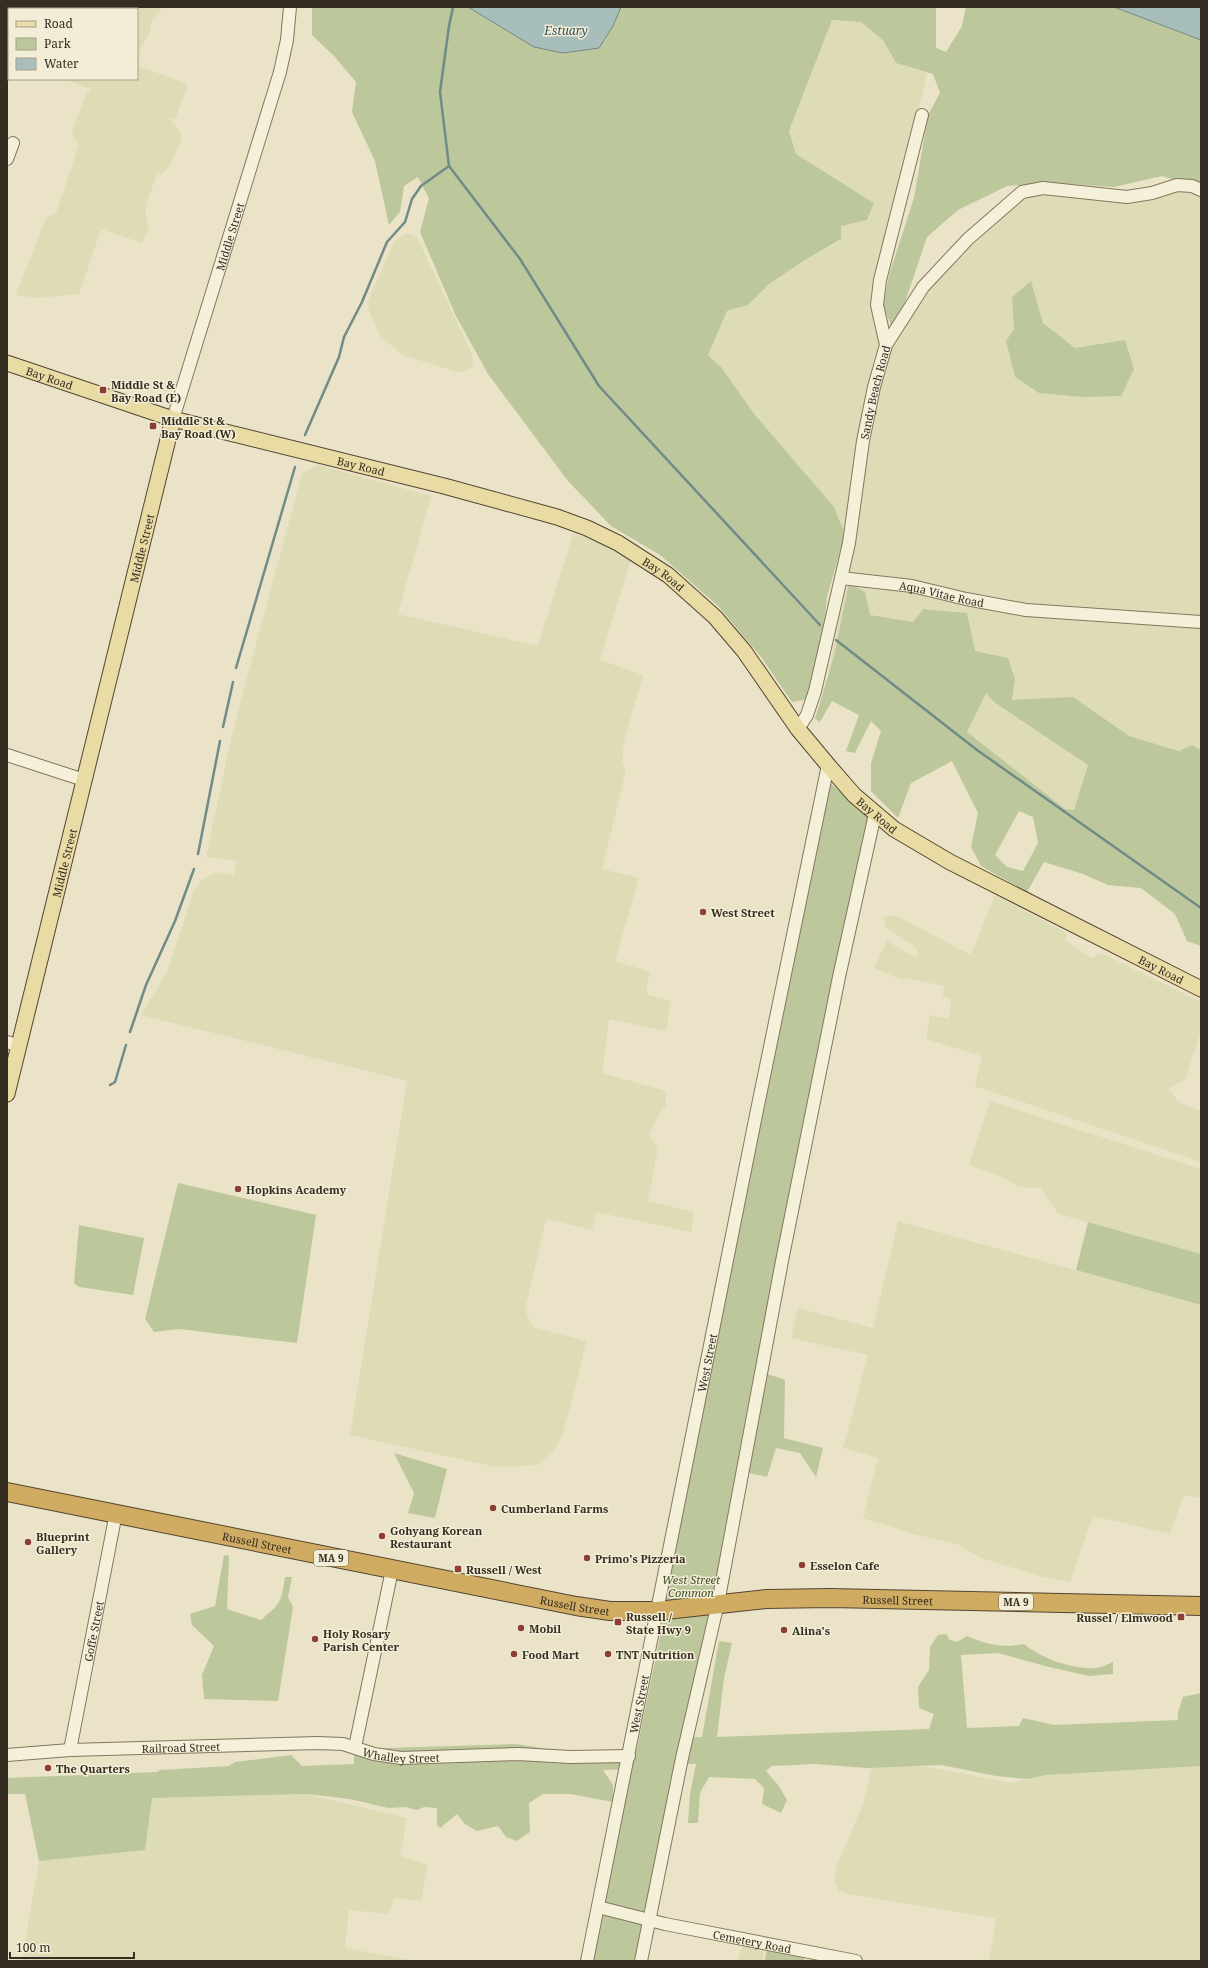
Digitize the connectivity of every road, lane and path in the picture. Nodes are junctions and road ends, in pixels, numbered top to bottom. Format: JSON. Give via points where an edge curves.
{"nodes":[{"id":1,"x":290,"y":7,"type":"edge"},
{"id":2,"x":922,"y":115,"type":"dead end"},
{"id":3,"x":13,"y":143,"type":"dead end"},
{"id":4,"x":7,"y":159,"type":"edge"},
{"id":5,"x":1201,"y":190,"type":"edge"},
{"id":6,"x":886,"y":345,"type":"junction"},
{"id":7,"x":7,"y":363,"type":"edge"},
{"id":8,"x":173,"y":419,"type":"junction"},
{"id":9,"x":841,"y":578,"type":"junction"},
{"id":10,"x":1201,"y":622,"type":"edge"},
{"id":11,"x":798,"y":729,"type":"junction"},
{"id":12,"x":7,"y":755,"type":"edge"},
{"id":13,"x":828,"y":765,"type":"junction"},
{"id":14,"x":84,"y":780,"type":"junction"},
{"id":15,"x":875,"y":814,"type":"junction"},
{"id":16,"x":1201,"y":990,"type":"edge"},
{"id":17,"x":13,"y":1044,"type":"edge"},
{"id":18,"x":7,"y":1094,"type":"edge"},
{"id":19,"x":7,"y":1492,"type":"edge"},
{"id":20,"x":116,"y":1513,"type":"junction"},
{"id":21,"x":392,"y":1570,"type":"junction"},
{"id":22,"x":718,"y":1604,"type":"junction"},
{"id":23,"x":1201,"y":1606,"type":"edge"},
{"id":24,"x":657,"y":1611,"type":"junction"},
{"id":25,"x":355,"y":1747,"type":"junction"},
{"id":26,"x":70,"y":1750,"type":"junction"},
{"id":27,"x":7,"y":1755,"type":"edge"},
{"id":28,"x":629,"y":1756,"type":"junction"},
{"id":29,"x":598,"y":1907,"type":"junction"},
{"id":30,"x":650,"y":1920,"type":"junction"},
{"id":31,"x":587,"y":1961,"type":"edge"},
{"id":32,"x":641,"y":1961,"type":"edge"},
{"id":33,"x":856,"y":1961,"type":"edge"}],
"edges":[{"from":1,"to":8,"type":"street","name":"Middle Street","via":[[287,40],[278,79]]},
{"from":2,"to":6,"type":"street","name":"Sandy Beach Road","via":[[880,280],[877,305]]},
{"from":3,"to":4,"type":"street"},
{"from":5,"to":6,"type":"street","via":[[1192,186],[1177,185],[1127,197],[1043,188],[1022,192],[968,238],[923,287]]},
{"from":6,"to":9,"type":"street","name":"Sandy Beach Road","via":[[863,441],[849,543]]},
{"from":7,"to":8,"type":"main road","name":"Bay Road"},
{"from":8,"to":11,"type":"main road","name":"Bay Road","via":[[452,488],[558,517],[603,535],[668,575],[715,617],[744,651]]},
{"from":8,"to":14,"type":"main road","name":"Middle Street"},
{"from":9,"to":10,"type":"street","name":"Aqua Vitae Road","via":[[912,586],[1026,610]]},
{"from":9,"to":11,"type":"street","via":[[815,691],[807,715]]},
{"from":11,"to":13,"type":"main road","name":"Bay Road"},
{"from":12,"to":14,"type":"street"},
{"from":13,"to":15,"type":"main road","name":"Bay Road","via":[[854,795]]},
{"from":13,"to":24,"type":"street","name":"West Street"},
{"from":14,"to":17,"type":"main road","name":"Middle Street"},
{"from":15,"to":16,"type":"main road","name":"Bay Road","via":[[919,845],[950,862]]},
{"from":15,"to":22,"type":"street","via":[[839,977],[781,1267]]},
{"from":17,"to":18,"type":"main road","name":"Middle Street"},
{"from":19,"to":20,"type":"highway","name":"Russell Street","number":"MA 9"},
{"from":20,"to":21,"type":"highway","name":"Russell Street","number":"MA 9"},
{"from":20,"to":26,"type":"street","name":"Goffe Street"},
{"from":21,"to":24,"type":"highway","name":"Russell Street","number":"MA 9","via":[[576,1606],[610,1611]]},
{"from":21,"to":25,"type":"street","name":"Whalley Street"},
{"from":22,"to":23,"type":"highway","name":"Russell Street","number":"MA 9","via":[[766,1599],[830,1598]]},
{"from":22,"to":24,"type":"highway","name":"Russell Street","number":"MA 9"},
{"from":22,"to":30,"type":"street","via":[[682,1758]]},
{"from":24,"to":28,"type":"street","name":"West Street"},
{"from":25,"to":26,"type":"street","name":"Railroad Street","via":[[318,1743]]},
{"from":25,"to":28,"type":"street","name":"Whalley Street","via":[[374,1754],[401,1758],[518,1754],[570,1757]]},
{"from":26,"to":27,"type":"street","name":"Railroad Street"},
{"from":28,"to":29,"type":"street","name":"West Street"},
{"from":29,"to":30,"type":"street","name":"Cemetery Road"},
{"from":29,"to":31,"type":"street","name":"West Street"},
{"from":30,"to":32,"type":"street"},
{"from":30,"to":33,"type":"street","name":"Cemetery Road"}]}
